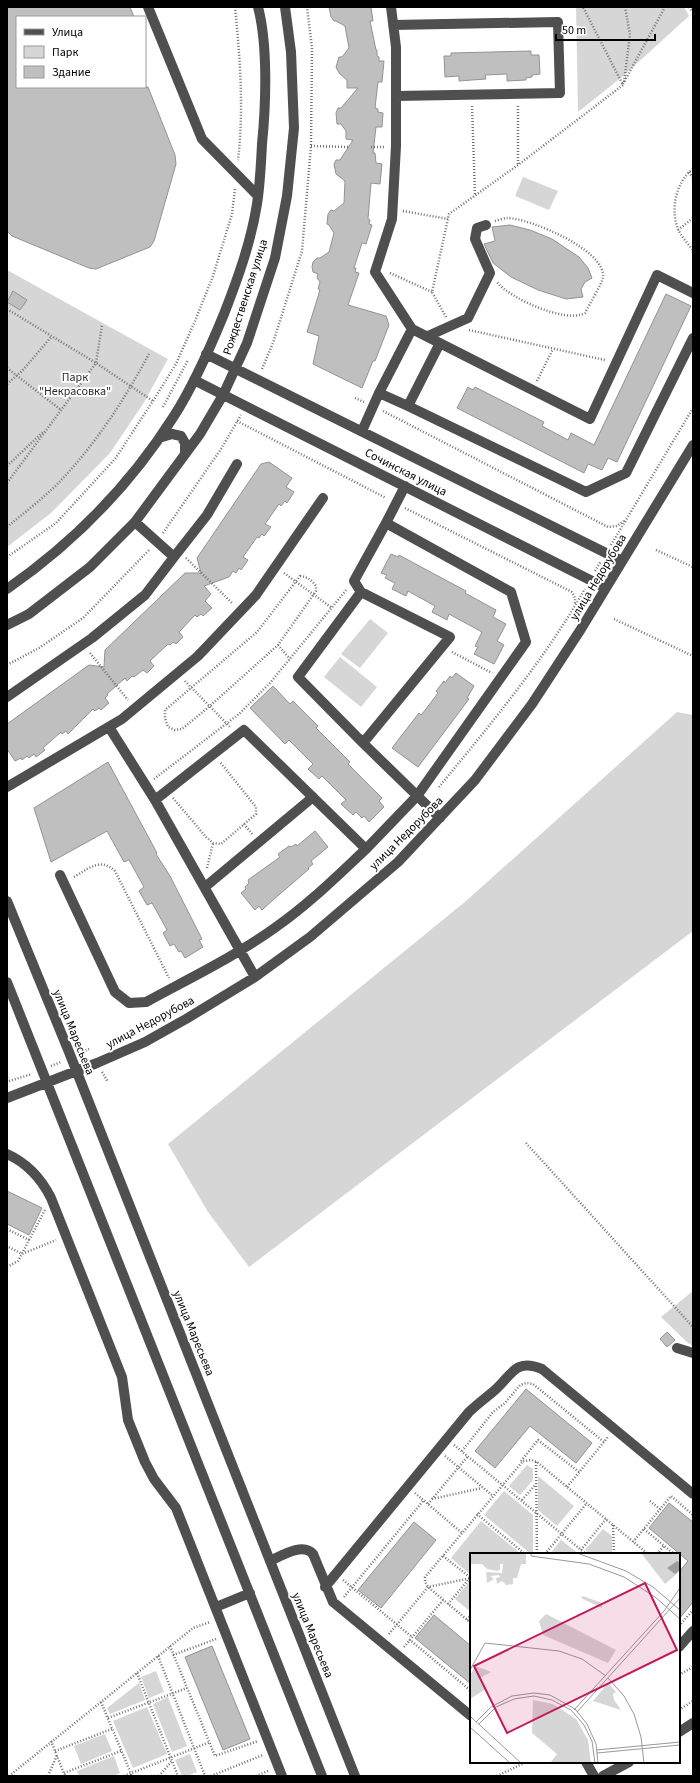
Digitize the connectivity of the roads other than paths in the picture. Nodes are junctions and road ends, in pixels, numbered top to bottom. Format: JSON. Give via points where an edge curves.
{"nodes":[{"id":1,"x":148,"y":7,"type":"edge"},
{"id":2,"x":158,"y":7,"type":"edge"},
{"id":3,"x":258,"y":7,"type":"edge"},
{"id":4,"x":285,"y":7,"type":"edge"},
{"id":5,"x":391,"y":7,"type":"edge"},
{"id":6,"x":152,"y":18,"type":"junction"},
{"id":7,"x":393,"y":25,"type":"junction"},
{"id":8,"x":396,"y":96,"type":"junction"},
{"id":9,"x":258,"y":196,"type":"junction"},
{"id":10,"x":486,"y":225,"type":"road end"},
{"id":11,"x":693,"y":293,"type":"edge"},
{"id":12,"x":412,"y":329,"type":"junction"},
{"id":13,"x":428,"y":336,"type":"junction"},
{"id":14,"x":693,"y":338,"type":"edge"},
{"id":15,"x":440,"y":343,"type":"junction"},
{"id":16,"x":206,"y":354,"type":"junction"},
{"id":17,"x":236,"y":367,"type":"junction"},
{"id":18,"x":194,"y":380,"type":"junction"},
{"id":19,"x":379,"y":393,"type":"junction"},
{"id":20,"x":223,"y":394,"type":"junction"},
{"id":21,"x":408,"y":406,"type":"junction"},
{"id":22,"x":362,"y":431,"type":"junction"},
{"id":23,"x":159,"y":438,"type":"junction"},
{"id":24,"x":693,"y":445,"type":"edge"},
{"id":25,"x":185,"y":454,"type":"junction"},
{"id":26,"x":237,"y":464,"type":"dead end"},
{"id":27,"x":405,"y":486,"type":"junction"},
{"id":28,"x":323,"y":498,"type":"dead end"},
{"id":29,"x":134,"y":522,"type":"junction"},
{"id":30,"x":386,"y":523,"type":"junction"},
{"id":31,"x":176,"y":554,"type":"junction"},
{"id":32,"x":622,"y":561,"type":"junction"},
{"id":33,"x":606,"y":588,"type":"junction"},
{"id":34,"x":7,"y":589,"type":"edge"},
{"id":35,"x":362,"y":592,"type":"junction"},
{"id":36,"x":7,"y":625,"type":"edge"},
{"id":37,"x":7,"y":697,"type":"edge"},
{"id":38,"x":109,"y":727,"type":"junction"},
{"id":39,"x":363,"y":744,"type":"junction"},
{"id":40,"x":7,"y":787,"type":"edge"},
{"id":41,"x":417,"y":796,"type":"junction"},
{"id":42,"x":313,"y":797,"type":"junction"},
{"id":43,"x":155,"y":800,"type":"junction"},
{"id":44,"x":440,"y":818,"type":"junction"},
{"id":45,"x":366,"y":849,"type":"junction"},
{"id":46,"x":62,"y":879,"type":"road end"},
{"id":47,"x":204,"y":886,"type":"junction"},
{"id":48,"x":7,"y":901,"type":"edge"},
{"id":49,"x":241,"y":951,"type":"junction"},
{"id":50,"x":255,"y":976,"type":"junction"},
{"id":51,"x":7,"y":982,"type":"edge"},
{"id":52,"x":76,"y":1071,"type":"junction"},
{"id":53,"x":47,"y":1082,"type":"junction"},
{"id":54,"x":7,"y":1098,"type":"edge"},
{"id":55,"x":7,"y":1154,"type":"edge"},
{"id":56,"x":677,"y":1348,"type":"dead end"},
{"id":57,"x":693,"y":1353,"type":"edge"},
{"id":58,"x":693,"y":1494,"type":"edge"},
{"id":59,"x":270,"y":1561,"type":"junction"},
{"id":60,"x":325,"y":1587,"type":"junction"},
{"id":61,"x":250,"y":1593,"type":"junction"},
{"id":62,"x":216,"y":1607,"type":"junction"},
{"id":63,"x":693,"y":1632,"type":"edge"},
{"id":64,"x":680,"y":1646,"type":"edge"},
{"id":65,"x":470,"y":1715,"type":"edge"},
{"id":66,"x":693,"y":1723,"type":"edge"},
{"id":67,"x":680,"y":1731,"type":"edge"},
{"id":68,"x":587,"y":1763,"type":"edge"},
{"id":69,"x":627,"y":1763,"type":"edge"},
{"id":70,"x":282,"y":1776,"type":"edge"},
{"id":71,"x":322,"y":1776,"type":"edge"},
{"id":72,"x":354,"y":1776,"type":"edge"},
{"id":73,"x":594,"y":1776,"type":"edge"},
{"id":74,"x":603,"y":1776,"type":"edge"}],
"edges":[{"from":1,"to":6,"type":"street"},
{"from":2,"to":6,"type":"street"},
{"from":3,"to":9,"type":"street","via":[[264,57],[264,123]]},
{"from":4,"to":17,"type":"street","name":"Рождественская улица","via":[[294,128],[287,196],[275,258],[247,343]]},
{"from":5,"to":7,"type":"street"},
{"from":6,"to":9,"type":"street","via":[[202,140]]},
{"from":7,"to":8,"type":"street","via":[[396,48]]},
{"from":7,"to":8,"type":"street","via":[[558,22],[560,93]]},
{"from":8,"to":12,"type":"street","via":[[392,219],[375,272]]},
{"from":9,"to":16,"type":"street","via":[[240,272]]},
{"from":10,"to":13,"type":"street","via":[[478,228],[475,239],[490,273],[468,318]]},
{"from":11,"to":15,"type":"street","via":[[657,276],[590,419]]},
{"from":12,"to":13,"type":"street"},
{"from":12,"to":19,"type":"street"},
{"from":13,"to":15,"type":"street"},
{"from":14,"to":21,"type":"street","via":[[626,473],[586,492]]},
{"from":15,"to":21,"type":"street"},
{"from":16,"to":17,"type":"street","name":"Сочинская улица"},
{"from":16,"to":18,"type":"street"},
{"from":17,"to":20,"type":"street","name":"Рождественская улица"},
{"from":17,"to":22,"type":"street","name":"Сочинская улица"},
{"from":18,"to":20,"type":"street","name":"Сочинская улица"},
{"from":18,"to":23,"type":"street"},
{"from":19,"to":21,"type":"street"},
{"from":19,"to":22,"type":"street"},
{"from":20,"to":25,"type":"street","name":"Рождественская улица"},
{"from":20,"to":27,"type":"street","name":"Сочинская улица"},
{"from":22,"to":32,"type":"street","name":"Сочинская улица"},
{"from":23,"to":25,"type":"street","via":[[172,434],[181,436],[186,443]]},
{"from":23,"to":34,"type":"street","via":[[91,520],[33,571]]},
{"from":24,"to":32,"type":"street","name":"улица Недорубова"},
{"from":25,"to":29,"type":"street","name":"Рождественская улица"},
{"from":26,"to":31,"type":"street","via":[[207,515]]},
{"from":27,"to":30,"type":"street"},
{"from":27,"to":33,"type":"street","name":"Сочинская улица"},
{"from":28,"to":38,"type":"street","via":[[256,595],[198,656]]},
{"from":29,"to":31,"type":"street"},
{"from":29,"to":36,"type":"street","name":"Рождественская улица","via":[[90,567],[29,614]]},
{"from":30,"to":35,"type":"street","via":[[354,580]]},
{"from":30,"to":41,"type":"street","via":[[511,592],[526,642]]},
{"from":31,"to":37,"type":"street","via":[[145,595],[83,644]]},
{"from":32,"to":33,"type":"street","name":"улица Недорубова"},
{"from":33,"to":44,"type":"street","name":"улица Недорубова","via":[[532,704],[475,780]]},
{"from":35,"to":39,"type":"street","via":[[298,677]]},
{"from":35,"to":39,"type":"street","via":[[450,637]]},
{"from":38,"to":40,"type":"street"},
{"from":38,"to":43,"type":"street"},
{"from":39,"to":41,"type":"street"},
{"from":41,"to":44,"type":"street"},
{"from":41,"to":45,"type":"street"},
{"from":42,"to":43,"type":"street","via":[[244,730]]},
{"from":42,"to":45,"type":"street"},
{"from":42,"to":47,"type":"street"},
{"from":43,"to":47,"type":"street"},
{"from":44,"to":50,"type":"street","name":"улица Недорубова","via":[[398,862],[310,937]]},
{"from":45,"to":49,"type":"street","via":[[316,896]]},
{"from":46,"to":49,"type":"street","via":[[115,992],[129,1003],[146,1002]]},
{"from":47,"to":49,"type":"street"},
{"from":48,"to":52,"type":"street","name":"улица Маресьева"},
{"from":49,"to":50,"type":"street"},
{"from":50,"to":52,"type":"street","name":"улица Недорубова","via":[[145,1042]]},
{"from":51,"to":53,"type":"street"},
{"from":52,"to":53,"type":"street","name":"улица Недорубова"},
{"from":52,"to":59,"type":"street","name":"улица Маресьева"},
{"from":53,"to":54,"type":"street","name":"улица Недорубова"},
{"from":53,"to":61,"type":"street"},
{"from":55,"to":62,"type":"street","via":[[31,1170],[51,1198],[122,1377],[128,1420],[154,1479],[176,1508]]},
{"from":56,"to":57,"type":"street"},
{"from":58,"to":60,"type":"street","via":[[542,1369],[529,1365],[512,1370],[497,1388],[469,1412]]},
{"from":59,"to":60,"type":"street","via":[[301,1548],[307,1549],[312,1554]]},
{"from":59,"to":72,"type":"street","name":"улица Маресьева"},
{"from":60,"to":65,"type":"street","via":[[337,1606]]},
{"from":61,"to":62,"type":"street"},
{"from":61,"to":71,"type":"street"},
{"from":62,"to":70,"type":"street"},
{"from":63,"to":64,"type":"street"},
{"from":66,"to":67,"type":"street"},
{"from":68,"to":73,"type":"street"},
{"from":69,"to":74,"type":"street"}]}
